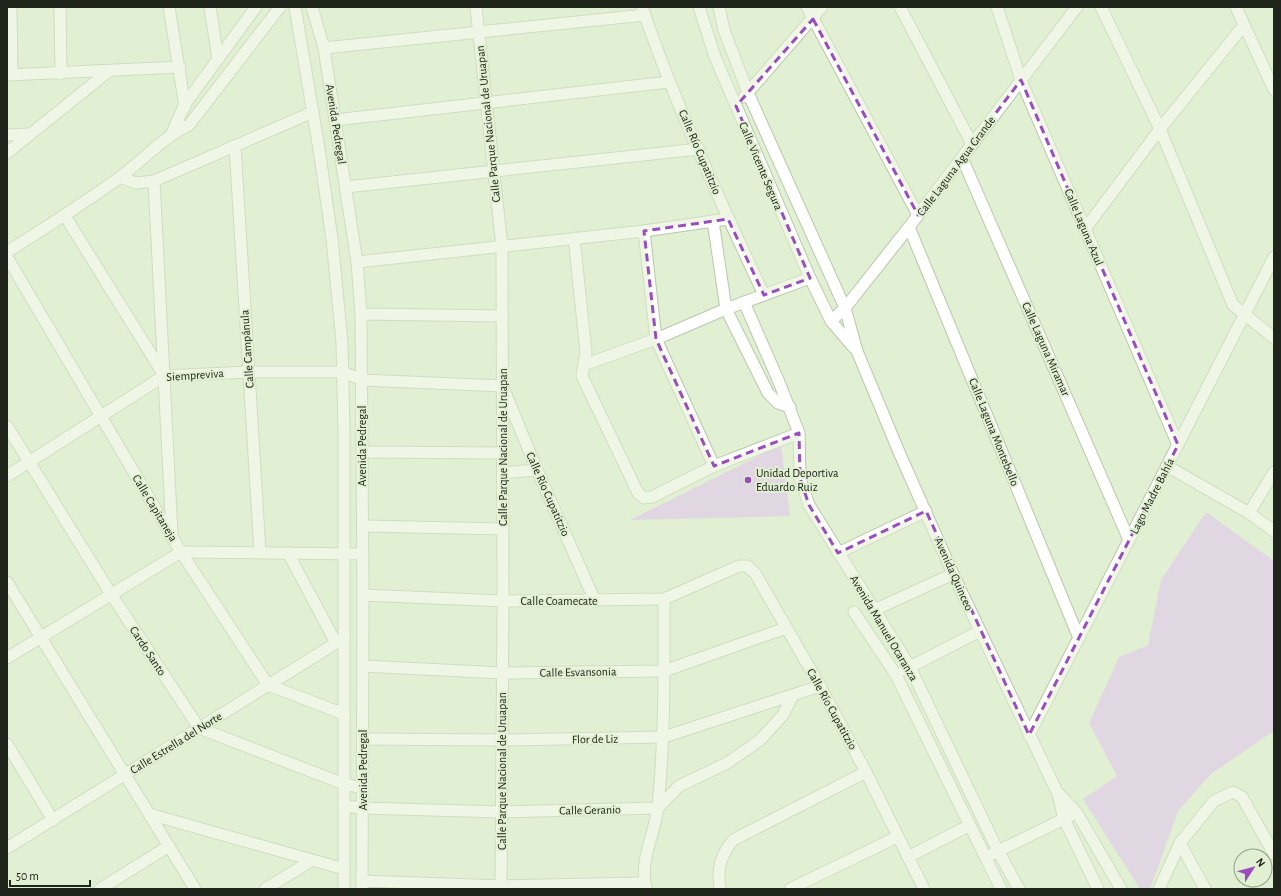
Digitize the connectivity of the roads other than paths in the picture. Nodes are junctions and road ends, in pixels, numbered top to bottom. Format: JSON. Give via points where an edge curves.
{"nodes":[{"id":1,"x":11,"y":7,"type":"edge"},
{"id":2,"x":60,"y":7,"type":"edge"},
{"id":3,"x":170,"y":7,"type":"edge"},
{"id":4,"x":210,"y":7,"type":"edge"},
{"id":5,"x":256,"y":7,"type":"edge"},
{"id":6,"x":280,"y":7,"type":"edge"},
{"id":7,"x":295,"y":7,"type":"edge"},
{"id":8,"x":312,"y":7,"type":"edge"},
{"id":9,"x":476,"y":7,"type":"edge"},
{"id":10,"x":699,"y":7,"type":"edge"},
{"id":11,"x":719,"y":7,"type":"edge"},
{"id":12,"x":807,"y":7,"type":"edge"},
{"id":13,"x":822,"y":7,"type":"edge"},
{"id":14,"x":900,"y":7,"type":"edge"},
{"id":15,"x":997,"y":7,"type":"edge"},
{"id":16,"x":1077,"y":7,"type":"edge"},
{"id":17,"x":1100,"y":7,"type":"edge"},
{"id":18,"x":1236,"y":7,"type":"edge"},
{"id":19,"x":643,"y":11,"type":"edge"},
{"id":20,"x":813,"y":19,"type":"junction"},
{"id":21,"x":1244,"y":25,"type":"junction"},
{"id":22,"x":478,"y":33,"type":"junction"},
{"id":23,"x":324,"y":48,"type":"junction"},
{"id":24,"x":218,"y":59,"type":"junction"},
{"id":25,"x":180,"y":67,"type":"junction"},
{"id":26,"x":109,"y":71,"type":"junction"},
{"id":27,"x":61,"y":74,"type":"junction"},
{"id":28,"x":10,"y":75,"type":"edge"},
{"id":29,"x":1021,"y":80,"type":"junction"},
{"id":30,"x":670,"y":82,"type":"junction"},
{"id":31,"x":1274,"y":90,"type":"edge"},
{"id":32,"x":748,"y":93,"type":"junction"},
{"id":33,"x":486,"y":103,"type":"junction"},
{"id":34,"x":185,"y":104,"type":"junction"},
{"id":35,"x":736,"y":106,"type":"junction"},
{"id":36,"x":313,"y":112,"type":"junction"},
{"id":37,"x":335,"y":120,"type":"junction"},
{"id":38,"x":189,"y":125,"type":"junction"},
{"id":39,"x":1160,"y":129,"type":"junction"},
{"id":40,"x":172,"y":133,"type":"junction"},
{"id":41,"x":29,"y":134,"type":"junction"},
{"id":42,"x":7,"y":135,"type":"edge"},
{"id":43,"x":972,"y":144,"type":"junction"},
{"id":44,"x":235,"y":146,"type":"junction"},
{"id":45,"x":699,"y":150,"type":"junction"},
{"id":46,"x":7,"y":153,"type":"edge"},
{"id":47,"x":962,"y":158,"type":"junction"},
{"id":48,"x":494,"y":170,"type":"junction"},
{"id":49,"x":120,"y":177,"type":"junction"},
{"id":50,"x":154,"y":181,"type":"junction"},
{"id":51,"x":346,"y":187,"type":"junction"},
{"id":52,"x":918,"y":215,"type":"junction"},
{"id":53,"x":65,"y":216,"type":"junction"},
{"id":54,"x":728,"y":219,"type":"junction"},
{"id":55,"x":713,"y":221,"type":"junction"},
{"id":56,"x":909,"y":227,"type":"junction"},
{"id":57,"x":1085,"y":229,"type":"junction"},
{"id":58,"x":644,"y":231,"type":"junction"},
{"id":59,"x":574,"y":238,"type":"junction"},
{"id":60,"x":502,"y":247,"type":"junction"},
{"id":61,"x":7,"y":252,"type":"edge"},
{"id":62,"x":7,"y":257,"type":"edge"},
{"id":63,"x":1274,"y":258,"type":"edge"},
{"id":64,"x":357,"y":262,"type":"junction"},
{"id":65,"x":810,"y":278,"type":"junction"},
{"id":66,"x":764,"y":295,"type":"junction"},
{"id":67,"x":744,"y":302,"type":"junction"},
{"id":68,"x":845,"y":308,"type":"junction"},
{"id":69,"x":726,"y":309,"type":"junction"},
{"id":70,"x":361,"y":314,"type":"junction"},
{"id":71,"x":502,"y":316,"type":"junction"},
{"id":72,"x":1245,"y":316,"type":"junction"},
{"id":73,"x":831,"y":321,"type":"junction"},
{"id":74,"x":1274,"y":338,"type":"edge"},
{"id":75,"x":656,"y":339,"type":"junction"},
{"id":76,"x":857,"y":351,"type":"junction"},
{"id":77,"x":584,"y":365,"type":"junction"},
{"id":78,"x":249,"y":372,"type":"junction"},
{"id":79,"x":343,"y":372,"type":"junction"},
{"id":80,"x":164,"y":376,"type":"junction"},
{"id":81,"x":362,"y":380,"type":"junction"},
{"id":82,"x":503,"y":386,"type":"junction"},
{"id":83,"x":790,"y":406,"type":"junction"},
{"id":84,"x":100,"y":417,"type":"junction"},
{"id":85,"x":7,"y":426,"type":"edge"},
{"id":86,"x":799,"y":433,"type":"junction"},
{"id":87,"x":1178,"y":445,"type":"junction"},
{"id":88,"x":362,"y":452,"type":"junction"},
{"id":89,"x":503,"y":453,"type":"junction"},
{"id":90,"x":29,"y":463,"type":"junction"},
{"id":91,"x":714,"y":466,"type":"junction"},
{"id":92,"x":1167,"y":466,"type":"junction"},
{"id":93,"x":537,"y":470,"type":"junction"},
{"id":94,"x":1274,"y":472,"type":"edge"},
{"id":95,"x":503,"y":473,"type":"junction"},
{"id":96,"x":7,"y":476,"type":"edge"},
{"id":97,"x":926,"y":512,"type":"junction"},
{"id":98,"x":1249,"y":513,"type":"junction"},
{"id":99,"x":363,"y":526,"type":"junction"},
{"id":100,"x":503,"y":529,"type":"junction"},
{"id":101,"x":1274,"y":531,"type":"edge"},
{"id":102,"x":172,"y":537,"type":"junction"},
{"id":103,"x":1129,"y":540,"type":"junction"},
{"id":104,"x":181,"y":552,"type":"junction"},
{"id":105,"x":260,"y":552,"type":"junction"},
{"id":106,"x":288,"y":552,"type":"junction"},
{"id":107,"x":344,"y":553,"type":"junction"},
{"id":108,"x":838,"y":553,"type":"junction"},
{"id":109,"x":363,"y":554,"type":"junction"},
{"id":110,"x":747,"y":566,"type":"joint"},
{"id":111,"x":953,"y":574,"type":"junction"},
{"id":112,"x":7,"y":582,"type":"edge"},
{"id":113,"x":111,"y":594,"type":"junction"},
{"id":114,"x":363,"y":595,"type":"junction"},
{"id":115,"x":664,"y":599,"type":"junction"},
{"id":116,"x":595,"y":600,"type":"junction"},
{"id":117,"x":503,"y":601,"type":"junction"},
{"id":118,"x":874,"y":610,"type":"junction"},
{"id":119,"x":854,"y":612,"type":"dead end"},
{"id":120,"x":786,"y":628,"type":"junction"},
{"id":121,"x":980,"y":631,"type":"junction"},
{"id":122,"x":41,"y":637,"type":"junction"},
{"id":123,"x":1079,"y":638,"type":"junction"},
{"id":124,"x":340,"y":640,"type":"junction"},
{"id":125,"x":7,"y":658,"type":"edge"},
{"id":126,"x":363,"y":666,"type":"junction"},
{"id":127,"x":910,"y":667,"type":"junction"},
{"id":128,"x":664,"y":671,"type":"junction"},
{"id":129,"x":503,"y":673,"type":"junction"},
{"id":130,"x":896,"y":675,"type":"junction"},
{"id":131,"x":268,"y":685,"type":"junction"},
{"id":132,"x":820,"y":686,"type":"junction"},
{"id":133,"x":792,"y":696,"type":"junction"},
{"id":134,"x":344,"y":714,"type":"junction"},
{"id":135,"x":199,"y":728,"type":"junction"},
{"id":136,"x":1029,"y":735,"type":"junction"},
{"id":137,"x":664,"y":737,"type":"junction"},
{"id":138,"x":363,"y":739,"type":"junction"},
{"id":139,"x":502,"y":740,"type":"junction"},
{"id":140,"x":7,"y":744,"type":"edge"},
{"id":141,"x":866,"y":772,"type":"junction"},
{"id":142,"x":125,"y":775,"type":"junction"},
{"id":143,"x":344,"y":784,"type":"junction"},
{"id":144,"x":362,"y":788,"type":"junction"},
{"id":145,"x":1058,"y":794,"type":"junction"},
{"id":146,"x":344,"y":806,"type":"junction"},
{"id":147,"x":362,"y":808,"type":"junction"},
{"id":148,"x":658,"y":808,"type":"junction"},
{"id":149,"x":502,"y":812,"type":"junction"},
{"id":150,"x":1077,"y":813,"type":"junction"},
{"id":151,"x":149,"y":814,"type":"junction"},
{"id":152,"x":1064,"y":819,"type":"junction"},
{"id":153,"x":53,"y":820,"type":"junction"},
{"id":154,"x":970,"y":825,"type":"junction"},
{"id":155,"x":897,"y":837,"type":"junction"},
{"id":156,"x":1180,"y":843,"type":"junction"},
{"id":157,"x":168,"y":846,"type":"junction"},
{"id":158,"x":7,"y":848,"type":"edge"},
{"id":159,"x":998,"y":851,"type":"junction"},
{"id":160,"x":1274,"y":854,"type":"edge"},
{"id":161,"x":908,"y":857,"type":"junction"},
{"id":162,"x":986,"y":857,"type":"junction"},
{"id":163,"x":311,"y":861,"type":"junction"},
{"id":164,"x":344,"y":869,"type":"junction"},
{"id":165,"x":362,"y":885,"type":"edge"},
{"id":166,"x":645,"y":886,"type":"edge"},
{"id":167,"x":501,"y":887,"type":"edge"},
{"id":168,"x":100,"y":889,"type":"edge"},
{"id":169,"x":195,"y":889,"type":"edge"},
{"id":170,"x":265,"y":889,"type":"edge"},
{"id":171,"x":344,"y":889,"type":"edge"},
{"id":172,"x":720,"y":889,"type":"edge"},
{"id":173,"x":790,"y":889,"type":"edge"},
{"id":174,"x":924,"y":889,"type":"edge"},
{"id":175,"x":1001,"y":889,"type":"edge"},
{"id":176,"x":1018,"y":889,"type":"edge"},
{"id":177,"x":1098,"y":889,"type":"edge"},
{"id":178,"x":1121,"y":889,"type":"edge"},
{"id":179,"x":1159,"y":889,"type":"edge"},
{"id":180,"x":1205,"y":889,"type":"edge"}],
"edges":[{"from":1,"to":28,"type":"street"},
{"from":2,"to":27,"type":"street"},
{"from":3,"to":25,"type":"street"},
{"from":4,"to":24,"type":"street"},
{"from":5,"to":24,"type":"street"},
{"from":6,"to":38,"type":"street"},
{"from":7,"to":36,"type":"street","name":"Avenida Pedregal"},
{"from":8,"to":23,"type":"street","name":"Avenida Pedregal"},
{"from":9,"to":22,"type":"street","name":"Calle Parque Nacional de Uruapan"},
{"from":10,"to":35,"type":"street","name":"Calle Vicente Segura","via":[[715,57]]},
{"from":11,"to":32,"type":"street","name":"Calle Vicente Segura","via":[[724,30]]},
{"from":12,"to":20,"type":"street"},
{"from":13,"to":20,"type":"street"},
{"from":14,"to":43,"type":"street"},
{"from":15,"to":29,"type":"street","name":"Calle Laguna Azul"},
{"from":16,"to":29,"type":"street","name":"Calle Laguna Agua Grande"},
{"from":17,"to":39,"type":"street"},
{"from":18,"to":21,"type":"street"},
{"from":19,"to":22,"type":"street"},
{"from":19,"to":30,"type":"street","name":"Calle Río Cupatitzio"},
{"from":20,"to":32,"type":"street"},
{"from":20,"to":52,"type":"street"},
{"from":21,"to":31,"type":"street"},
{"from":21,"to":39,"type":"street"},
{"from":22,"to":23,"type":"street"},
{"from":22,"to":33,"type":"street","name":"Calle Parque Nacional de Uruapan"},
{"from":23,"to":37,"type":"street","name":"Avenida Pedregal"},
{"from":24,"to":34,"type":"street"},
{"from":25,"to":26,"type":"street"},
{"from":25,"to":34,"type":"street"},
{"from":26,"to":27,"type":"street"},
{"from":26,"to":41,"type":"street"},
{"from":27,"to":28,"type":"street"},
{"from":29,"to":43,"type":"street","name":"Calle Laguna Agua Grande"},
{"from":29,"to":57,"type":"street","name":"Calle Laguna Azul"},
{"from":30,"to":33,"type":"street"},
{"from":30,"to":45,"type":"street","name":"Calle Río Cupatitzio"},
{"from":32,"to":35,"type":"street"},
{"from":32,"to":68,"type":"street","name":"Calle Vicente Segura"},
{"from":33,"to":37,"type":"street"},
{"from":33,"to":48,"type":"street","name":"Calle Parque Nacional de Uruapan"},
{"from":34,"to":38,"type":"street"},
{"from":34,"to":40,"type":"street"},
{"from":35,"to":65,"type":"street","name":"Calle Vicente Segura"},
{"from":36,"to":44,"type":"street"},
{"from":36,"to":79,"type":"street","name":"Avenida Pedregal","via":[[332,239]]},
{"from":37,"to":51,"type":"street","name":"Avenida Pedregal"},
{"from":38,"to":40,"type":"street"},
{"from":39,"to":57,"type":"street"},
{"from":39,"to":72,"type":"street","via":[[1233,305]]},
{"from":40,"to":49,"type":"street"},
{"from":41,"to":42,"type":"street"},
{"from":41,"to":46,"type":"street"},
{"from":43,"to":47,"type":"street","name":"Calle Laguna Agua Grande"},
{"from":44,"to":50,"type":"street"},
{"from":44,"to":78,"type":"street","name":"Calle Campánula"},
{"from":45,"to":48,"type":"street"},
{"from":45,"to":54,"type":"street","name":"Calle Río Cupatitzio"},
{"from":47,"to":52,"type":"street","name":"Calle Laguna Agua Grande"},
{"from":47,"to":103,"type":"street","name":"Calle Laguna Miramar"},
{"from":48,"to":51,"type":"street"},
{"from":48,"to":60,"type":"street","name":"Calle Parque Nacional de Uruapan"},
{"from":49,"to":50,"type":"street","via":[[136,183]]},
{"from":49,"to":53,"type":"street"},
{"from":50,"to":80,"type":"street"},
{"from":51,"to":64,"type":"street","name":"Avenida Pedregal"},
{"from":52,"to":56,"type":"street","name":"Calle Laguna Agua Grande"},
{"from":53,"to":61,"type":"street"},
{"from":53,"to":80,"type":"street"},
{"from":54,"to":55,"type":"street"},
{"from":54,"to":66,"type":"street","name":"Calle Río Cupatitzio"},
{"from":55,"to":58,"type":"street"},
{"from":55,"to":69,"type":"street"},
{"from":56,"to":68,"type":"street","name":"Calle Laguna Agua Grande"},
{"from":56,"to":123,"type":"street","name":"Calle Laguna Montebello"},
{"from":57,"to":87,"type":"street","name":"Calle Laguna Azul"},
{"from":58,"to":59,"type":"street"},
{"from":58,"to":75,"type":"street"},
{"from":59,"to":60,"type":"street"},
{"from":59,"to":77,"type":"street","via":[[586,352]]},
{"from":60,"to":64,"type":"street"},
{"from":60,"to":71,"type":"street","name":"Calle Parque Nacional de Uruapan"},
{"from":62,"to":84,"type":"street","name":"Calle Capitaneja"},
{"from":63,"to":72,"type":"street","name":"Lago Madre Bahía"},
{"from":64,"to":70,"type":"street","name":"Avenida Pedregal"},
{"from":65,"to":66,"type":"street"},
{"from":65,"to":73,"type":"street","name":"Calle Vicente Segura"},
{"from":66,"to":67,"type":"street"},
{"from":67,"to":69,"type":"street"},
{"from":67,"to":83,"type":"street","name":"Avenida Manuel Ocaranza"},
{"from":68,"to":73,"type":"street","name":"Calle Laguna Agua Grande"},
{"from":68,"to":76,"type":"street","name":"Avenida Quinceo"},
{"from":69,"to":75,"type":"street"},
{"from":69,"to":83,"type":"street","via":[[768,393],[778,403]]},
{"from":70,"to":71,"type":"street"},
{"from":70,"to":81,"type":"street","name":"Avenida Pedregal"},
{"from":71,"to":82,"type":"street","name":"Calle Parque Nacional de Uruapan"},
{"from":72,"to":74,"type":"street"},
{"from":72,"to":87,"type":"street","name":"Lago Madre Bahía"},
{"from":73,"to":76,"type":"street","name":"Avenida Quinceo"},
{"from":75,"to":77,"type":"street"},
{"from":75,"to":91,"type":"street"},
{"from":76,"to":97,"type":"street","name":"Avenida Quinceo"},
{"from":77,"to":91,"type":"street","via":[[582,376],[638,493],[644,498],[652,497]]},
{"from":78,"to":79,"type":"street","name":"Siempreviva"},
{"from":78,"to":80,"type":"street","name":"Siempreviva"},
{"from":78,"to":105,"type":"street","name":"Calle Campánula"},
{"from":79,"to":81,"type":"street","name":"Siempreviva"},
{"from":79,"to":107,"type":"street","name":"Avenida Pedregal"},
{"from":80,"to":84,"type":"street","name":"Siempreviva"},
{"from":80,"to":102,"type":"street"},
{"from":81,"to":82,"type":"street"},
{"from":81,"to":88,"type":"street","name":"Avenida Pedregal"},
{"from":82,"to":89,"type":"street","name":"Calle Parque Nacional de Uruapan"},
{"from":82,"to":93,"type":"street","name":"Calle Río Cupatitzio"},
{"from":83,"to":86,"type":"street","name":"Avenida Manuel Ocaranza"},
{"from":84,"to":90,"type":"street","name":"Siempreviva"},
{"from":84,"to":102,"type":"street","name":"Calle Capitaneja"},
{"from":85,"to":90,"type":"street","name":"Cardo Santo"},
{"from":86,"to":91,"type":"street"},
{"from":86,"to":108,"type":"street","name":"Avenida Manuel Ocaranza","via":[[800,478],[809,505]]},
{"from":87,"to":92,"type":"street","name":"Lago Madre Bahía"},
{"from":88,"to":89,"type":"street"},
{"from":88,"to":99,"type":"street","name":"Avenida Pedregal"},
{"from":89,"to":95,"type":"street","name":"Calle Parque Nacional de Uruapan"},
{"from":90,"to":96,"type":"street","name":"Siempreviva"},
{"from":90,"to":113,"type":"street","name":"Cardo Santo"},
{"from":92,"to":98,"type":"street"},
{"from":92,"to":103,"type":"street","name":"Lago Madre Bahía"},
{"from":93,"to":95,"type":"street"},
{"from":93,"to":116,"type":"street","name":"Calle Río Cupatitzio"},
{"from":94,"to":98,"type":"street"},
{"from":95,"to":100,"type":"street","name":"Calle Parque Nacional de Uruapan"},
{"from":97,"to":108,"type":"street"},
{"from":97,"to":111,"type":"street","name":"Avenida Quinceo"},
{"from":98,"to":101,"type":"street"},
{"from":99,"to":100,"type":"street"},
{"from":99,"to":109,"type":"street","name":"Avenida Pedregal"},
{"from":100,"to":117,"type":"street","name":"Calle Parque Nacional de Uruapan"},
{"from":102,"to":104,"type":"street","name":"Calle Capitaneja"},
{"from":103,"to":123,"type":"street","name":"Lago Madre Bahía"},
{"from":104,"to":105,"type":"street"},
{"from":104,"to":113,"type":"street"},
{"from":104,"to":131,"type":"street","name":"Calle Capitaneja"},
{"from":105,"to":106,"type":"street"},
{"from":106,"to":107,"type":"street"},
{"from":106,"to":124,"type":"street"},
{"from":107,"to":109,"type":"street"},
{"from":107,"to":124,"type":"street","name":"Avenida Pedregal"},
{"from":108,"to":118,"type":"street","name":"Avenida Manuel Ocaranza"},
{"from":109,"to":114,"type":"street","name":"Avenida Pedregal"},
{"from":110,"to":115,"type":"street","name":"Calle Coamecate","via":[[738,566]]},
{"from":110,"to":120,"type":"street","name":"Calle Río Cupatitzio","via":[[755,573]]},
{"from":111,"to":118,"type":"street"},
{"from":111,"to":121,"type":"street","name":"Avenida Quinceo"},
{"from":112,"to":122,"type":"street"},
{"from":113,"to":122,"type":"street"},
{"from":113,"to":135,"type":"street","name":"Cardo Santo"},
{"from":114,"to":117,"type":"street","name":"Calle Coamecate"},
{"from":114,"to":126,"type":"street","name":"Avenida Pedregal"},
{"from":115,"to":116,"type":"street","name":"Calle Coamecate"},
{"from":115,"to":128,"type":"street"},
{"from":116,"to":117,"type":"street","name":"Calle Coamecate"},
{"from":117,"to":129,"type":"street","name":"Calle Parque Nacional de Uruapan"},
{"from":118,"to":127,"type":"street","name":"Avenida Manuel Ocaranza"},
{"from":119,"to":130,"type":"street","name":"Avenida Manuel Ocaranza"},
{"from":120,"to":128,"type":"street","name":"Calle Esvansonia"},
{"from":120,"to":132,"type":"street","name":"Calle Río Cupatitzio"},
{"from":121,"to":127,"type":"street"},
{"from":121,"to":136,"type":"street","name":"Avenida Quinceo"},
{"from":122,"to":125,"type":"street"},
{"from":122,"to":142,"type":"street"},
{"from":123,"to":136,"type":"street","name":"Lago Madre Bahía"},
{"from":124,"to":131,"type":"street","name":"Calle Estrella del Norte"},
{"from":124,"to":134,"type":"street","name":"Avenida Pedregal"},
{"from":126,"to":129,"type":"street","name":"Calle Esvansonia"},
{"from":126,"to":138,"type":"street","name":"Avenida Pedregal"},
{"from":127,"to":130,"type":"street"},
{"from":127,"to":159,"type":"street","name":"Avenida Manuel Ocaranza"},
{"from":128,"to":129,"type":"street","name":"Calle Esvansonia"},
{"from":128,"to":137,"type":"street"},
{"from":129,"to":139,"type":"street","name":"Calle Parque Nacional de Uruapan"},
{"from":130,"to":154,"type":"street","name":"Avenida Manuel Ocaranza"},
{"from":131,"to":134,"type":"street"},
{"from":131,"to":135,"type":"street","name":"Calle Estrella del Norte"},
{"from":132,"to":133,"type":"street","name":"Flor de Liz"},
{"from":132,"to":141,"type":"street","name":"Calle Río Cupatitzio"},
{"from":133,"to":137,"type":"street","name":"Flor de Liz"},
{"from":133,"to":148,"type":"street","via":[[783,715],[759,741],[727,763],[680,786]]},
{"from":134,"to":143,"type":"street","name":"Avenida Pedregal"},
{"from":135,"to":142,"type":"street","name":"Calle Estrella del Norte"},
{"from":135,"to":143,"type":"street"},
{"from":136,"to":145,"type":"street","name":"Avenida Quinceo"},
{"from":137,"to":139,"type":"street","name":"Flor de Liz"},
{"from":137,"to":148,"type":"street"},
{"from":138,"to":139,"type":"street","name":"Flor de Liz"},
{"from":138,"to":144,"type":"street","name":"Avenida Pedregal"},
{"from":139,"to":149,"type":"street","name":"Calle Parque Nacional de Uruapan"},
{"from":140,"to":153,"type":"street"},
{"from":141,"to":155,"type":"street","name":"Calle Río Cupatitzio"},
{"from":141,"to":172,"type":"street","via":[[733,840],[722,854]]},
{"from":142,"to":151,"type":"street"},
{"from":142,"to":153,"type":"street","name":"Calle Estrella del Norte"},
{"from":143,"to":144,"type":"street"},
{"from":143,"to":146,"type":"street","name":"Avenida Pedregal"},
{"from":144,"to":147,"type":"street","name":"Avenida Pedregal"},
{"from":145,"to":150,"type":"street","name":"Avenida Quinceo"},
{"from":145,"to":152,"type":"street","name":"Avenida Quinceo"},
{"from":146,"to":147,"type":"street","name":"Calle Geranio"},
{"from":146,"to":164,"type":"street","name":"Avenida Pedregal"},
{"from":147,"to":149,"type":"street","name":"Calle Geranio"},
{"from":147,"to":165,"type":"street","name":"Avenida Pedregal"},
{"from":148,"to":149,"type":"street","name":"Calle Geranio"},
{"from":148,"to":166,"type":"street","via":[[644,858]]},
{"from":149,"to":167,"type":"street","name":"Calle Parque Nacional de Uruapan"},
{"from":150,"to":152,"type":"street"},
{"from":150,"to":178,"type":"street","name":"Avenida Quinceo"},
{"from":151,"to":157,"type":"street"},
{"from":151,"to":163,"type":"street"},
{"from":152,"to":159,"type":"street"},
{"from":152,"to":177,"type":"street","name":"Avenida Quinceo"},
{"from":153,"to":158,"type":"street","name":"Calle Estrella del Norte"},
{"from":154,"to":161,"type":"street"},
{"from":154,"to":162,"type":"street","name":"Avenida Manuel Ocaranza"},
{"from":155,"to":161,"type":"street","name":"Calle Río Cupatitzio"},
{"from":155,"to":173,"type":"street"},
{"from":156,"to":160,"type":"street","via":[[1214,801],[1233,792],[1242,797]]},
{"from":156,"to":179,"type":"street"},
{"from":156,"to":180,"type":"street"},
{"from":157,"to":168,"type":"street"},
{"from":157,"to":169,"type":"street"},
{"from":159,"to":162,"type":"street"},
{"from":159,"to":176,"type":"street","name":"Avenida Manuel Ocaranza"},
{"from":161,"to":174,"type":"street","name":"Calle Río Cupatitzio"},
{"from":162,"to":175,"type":"street","name":"Avenida Manuel Ocaranza"},
{"from":163,"to":164,"type":"street"},
{"from":163,"to":170,"type":"street"},
{"from":164,"to":171,"type":"street","name":"Avenida Pedregal"},
{"from":165,"to":167,"type":"street"},
{"from":166,"to":167,"type":"street"}]}
